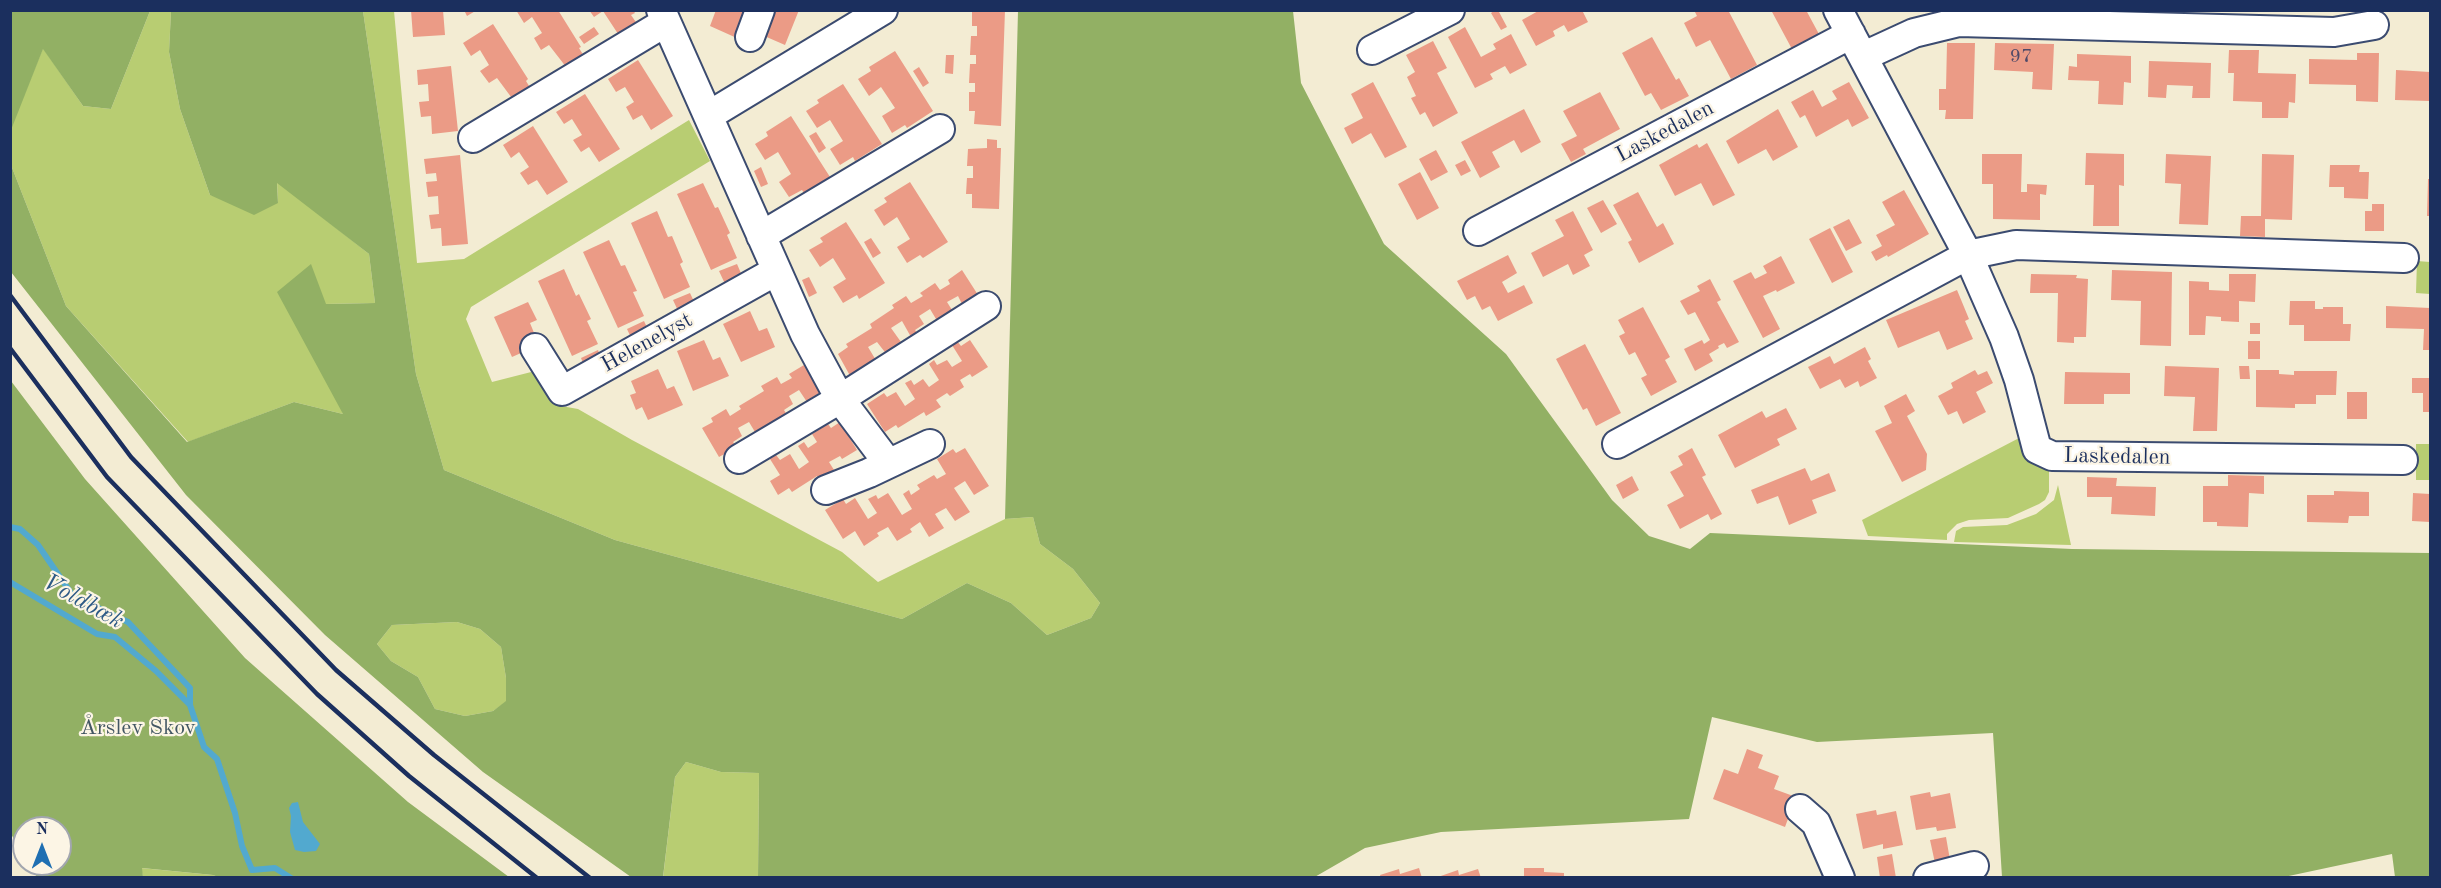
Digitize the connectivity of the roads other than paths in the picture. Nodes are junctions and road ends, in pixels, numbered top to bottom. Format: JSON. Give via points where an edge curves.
{"nodes":[{"id":1,"x":760,"y":10,"type":"edge"},
{"id":2,"x":883,"y":10,"type":"edge"},
{"id":3,"x":1450,"y":10,"type":"edge"},
{"id":4,"x":663,"y":16,"type":"edge"},
{"id":5,"x":2374,"y":25,"type":"dead end"},
{"id":6,"x":1851,"y":33,"type":"edge"},
{"id":7,"x":750,"y":37,"type":"dead end"},
{"id":8,"x":1372,"y":51,"type":"dead end"},
{"id":9,"x":708,"y":116,"type":"junction"},
{"id":10,"x":939,"y":129,"type":"dead end"},
{"id":11,"x":473,"y":138,"type":"dead end"},
{"id":12,"x":1478,"y":231,"type":"dead end"},
{"id":13,"x":761,"y":236,"type":"junction"},
{"id":14,"x":1968,"y":255,"type":"junction"},
{"id":15,"x":2404,"y":258,"type":"dead end"},
{"id":16,"x":776,"y":271,"type":"junction"},
{"id":17,"x":986,"y":306,"type":"dead end"},
{"id":18,"x":535,"y":348,"type":"dead end"},
{"id":19,"x":840,"y":399,"type":"junction"},
{"id":20,"x":930,"y":444,"type":"dead end"},
{"id":21,"x":1617,"y":444,"type":"dead end"},
{"id":22,"x":739,"y":459,"type":"dead end"},
{"id":23,"x":2403,"y":460,"type":"dead end"},
{"id":24,"x":888,"y":464,"type":"junction"},
{"id":25,"x":826,"y":490,"type":"dead end"},
{"id":26,"x":1800,"y":809,"type":"dead end"},
{"id":27,"x":1974,"y":867,"type":"dead end"},
{"id":28,"x":1840,"y":878,"type":"edge"},
{"id":29,"x":1928,"y":878,"type":"edge"}],
"edges":[{"from":1,"to":7,"type":"street"},
{"from":2,"to":9,"type":"street"},
{"from":3,"to":8,"type":"street"},
{"from":4,"to":9,"type":"street"},
{"from":4,"to":11,"type":"street"},
{"from":5,"to":6,"type":"street","name":"Laskedalen","via":[[2334,32],[1959,22],[1914,33]]},
{"from":6,"to":12,"type":"street","name":"Laskedalen"},
{"from":6,"to":14,"type":"street","name":"Laskedalen"},
{"from":9,"to":13,"type":"street"},
{"from":10,"to":13,"type":"street"},
{"from":13,"to":16,"type":"street"},
{"from":14,"to":15,"type":"street","via":[[2016,245]]},
{"from":14,"to":21,"type":"street"},
{"from":14,"to":23,"type":"street","name":"Laskedalen","via":[[2004,337],[2037,449],[2052,456]]},
{"from":16,"to":18,"type":"street","name":"Helenelyst","via":[[562,391]]},
{"from":16,"to":19,"type":"street"},
{"from":17,"to":19,"type":"street"},
{"from":19,"to":22,"type":"street"},
{"from":19,"to":24,"type":"street"},
{"from":20,"to":24,"type":"street"},
{"from":24,"to":25,"type":"street"},
{"from":26,"to":28,"type":"street","via":[[1816,823]]},
{"from":27,"to":29,"type":"street"}]}
